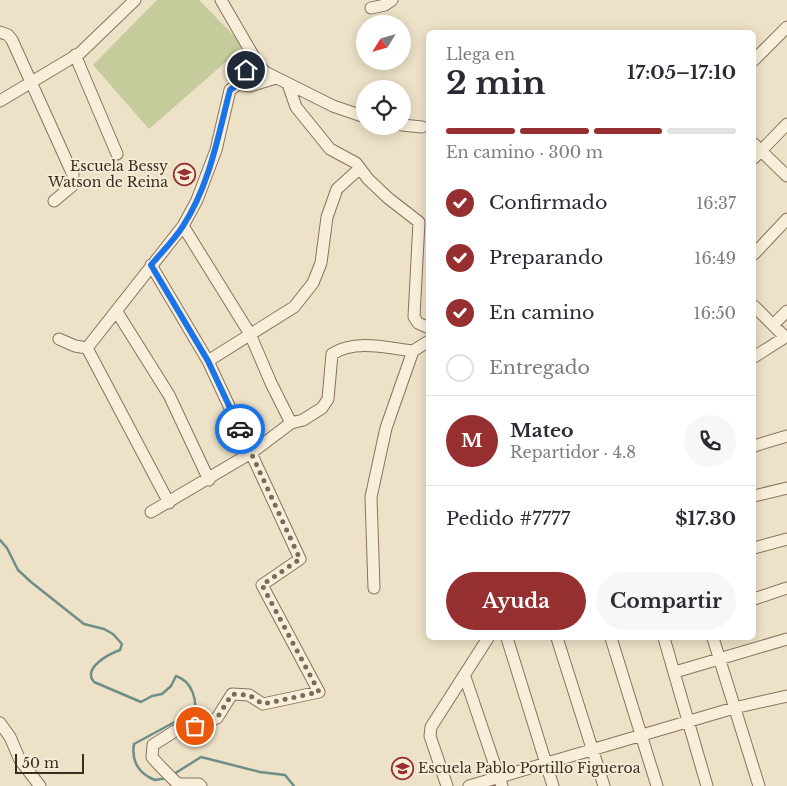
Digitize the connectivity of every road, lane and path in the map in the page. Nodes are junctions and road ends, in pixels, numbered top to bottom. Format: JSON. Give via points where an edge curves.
{"nodes":[{"id":1,"x":135,"y":0,"type":"edge"},
{"id":2,"x":221,"y":0,"type":"edge"},
{"id":3,"x":392,"y":0,"type":"edge"},
{"id":4,"x":371,"y":8,"type":"dead end"},
{"id":5,"x":787,"y":27,"type":"edge"},
{"id":6,"x":0,"y":32,"type":"edge"},
{"id":7,"x":76,"y":56,"type":"junction"},
{"id":8,"x":253,"y":56,"type":"junction"},
{"id":9,"x":756,"y":58,"type":"edge"},
{"id":10,"x":276,"y":78,"type":"junction"},
{"id":11,"x":32,"y":81,"type":"junction"},
{"id":12,"x":238,"y":84,"type":"junction"},
{"id":13,"x":288,"y":84,"type":"junction"},
{"id":14,"x":0,"y":102,"type":"edge"},
{"id":15,"x":356,"y":114,"type":"edge"},
{"id":16,"x":787,"y":124,"type":"edge"},
{"id":17,"x":411,"y":126,"type":"edge"},
{"id":18,"x":422,"y":127,"type":"dead end"},
{"id":19,"x":756,"y":151,"type":"edge"},
{"id":20,"x":117,"y":154,"type":"dead end"},
{"id":21,"x":360,"y":168,"type":"junction"},
{"id":22,"x":787,"y":176,"type":"edge"},
{"id":23,"x":54,"y":201,"type":"dead end"},
{"id":24,"x":787,"y":219,"type":"edge"},
{"id":25,"x":183,"y":226,"type":"junction"},
{"id":26,"x":756,"y":252,"type":"edge"},
{"id":27,"x":151,"y":265,"type":"junction"},
{"id":28,"x":756,"y":308,"type":"edge"},
{"id":29,"x":787,"y":311,"type":"edge"},
{"id":30,"x":117,"y":312,"type":"junction"},
{"id":31,"x":773,"y":325,"type":"junction"},
{"id":32,"x":426,"y":327,"type":"edge"},
{"id":33,"x":250,"y":334,"type":"junction"},
{"id":34,"x":786,"y":336,"type":"edge"},
{"id":35,"x":59,"y":340,"type":"dead end"},
{"id":36,"x":426,"y":343,"type":"edge"},
{"id":37,"x":87,"y":348,"type":"junction"},
{"id":38,"x":413,"y":351,"type":"junction"},
{"id":39,"x":756,"y":356,"type":"edge"},
{"id":40,"x":208,"y":361,"type":"junction"},
{"id":41,"x":291,"y":423,"type":"junction"},
{"id":42,"x":787,"y":436,"type":"edge"},
{"id":43,"x":756,"y":445,"type":"edge"},
{"id":44,"x":251,"y":453,"type":"junction"},
{"id":45,"x":209,"y":480,"type":"junction"},
{"id":46,"x":787,"y":488,"type":"edge"},
{"id":47,"x":756,"y":496,"type":"edge"},
{"id":48,"x":169,"y":503,"type":"junction"},
{"id":49,"x":151,"y":512,"type":"dead end"},
{"id":50,"x":787,"y":539,"type":"edge"},
{"id":51,"x":756,"y":547,"type":"edge"},
{"id":52,"x":374,"y":588,"type":"dead end"},
{"id":53,"x":787,"y":588,"type":"edge"},
{"id":54,"x":756,"y":598,"type":"edge"},
{"id":55,"x":787,"y":639,"type":"edge"},
{"id":56,"x":487,"y":640,"type":"edge"},
{"id":57,"x":508,"y":640,"type":"edge"},
{"id":58,"x":558,"y":640,"type":"edge"},
{"id":59,"x":612,"y":640,"type":"edge"},
{"id":60,"x":665,"y":640,"type":"edge"},
{"id":61,"x":714,"y":640,"type":"edge"},
{"id":62,"x":719,"y":658,"type":"junction"},
{"id":63,"x":676,"y":672,"type":"junction"},
{"id":64,"x":465,"y":677,"type":"junction"},
{"id":65,"x":787,"y":696,"type":"edge"},
{"id":66,"x":734,"y":708,"type":"junction"},
{"id":67,"x":688,"y":722,"type":"junction"},
{"id":68,"x":0,"y":723,"type":"edge"},
{"id":69,"x":642,"y":736,"type":"junction"},
{"id":70,"x":593,"y":748,"type":"junction"},
{"id":71,"x":545,"y":762,"type":"junction"},
{"id":72,"x":500,"y":781,"type":"edge"},
{"id":73,"x":40,"y":786,"type":"edge"},
{"id":74,"x":200,"y":786,"type":"edge"},
{"id":75,"x":447,"y":786,"type":"edge"},
{"id":76,"x":469,"y":786,"type":"edge"},
{"id":77,"x":552,"y":786,"type":"edge"},
{"id":78,"x":604,"y":786,"type":"edge"},
{"id":79,"x":656,"y":786,"type":"edge"},
{"id":80,"x":707,"y":786,"type":"edge"},
{"id":81,"x":759,"y":786,"type":"edge"}],
"edges":[{"from":1,"to":7,"type":"street"},
{"from":2,"to":8,"type":"street"},
{"from":3,"to":4,"type":"street"},
{"from":5,"to":9,"type":"street"},
{"from":6,"to":11,"type":"street","via":[[12,40]]},
{"from":7,"to":11,"type":"street"},
{"from":7,"to":20,"type":"street"},
{"from":8,"to":10,"type":"street","via":[[262,69]]},
{"from":8,"to":12,"type":"street"},
{"from":10,"to":12,"type":"street","via":[[250,86]]},
{"from":10,"to":13,"type":"street"},
{"from":11,"to":14,"type":"street"},
{"from":11,"to":23,"type":"street","via":[[74,181]]},
{"from":12,"to":25,"type":"street","via":[[230,90],[216,150]]},
{"from":13,"to":15,"type":"street"},
{"from":13,"to":21,"type":"street","via":[[296,107],[330,149]]},
{"from":16,"to":19,"type":"street"},
{"from":17,"to":18,"type":"street"},
{"from":19,"to":22,"type":"street"},
{"from":21,"to":32,"type":"street","via":[[388,198],[418,222],[414,317]]},
{"from":21,"to":33,"type":"street","via":[[337,190],[327,217],[321,263],[313,283],[294,307]]},
{"from":24,"to":26,"type":"street"},
{"from":25,"to":27,"type":"street"},
{"from":25,"to":33,"type":"street"},
{"from":27,"to":30,"type":"street"},
{"from":27,"to":40,"type":"street"},
{"from":28,"to":31,"type":"street"},
{"from":29,"to":31,"type":"street"},
{"from":30,"to":37,"type":"street"},
{"from":30,"to":45,"type":"street","via":[[169,396]]},
{"from":31,"to":34,"type":"street"},
{"from":33,"to":40,"type":"street"},
{"from":33,"to":41,"type":"street"},
{"from":34,"to":39,"type":"street"},
{"from":35,"to":37,"type":"street"},
{"from":36,"to":38,"type":"street"},
{"from":37,"to":48,"type":"street"},
{"from":38,"to":41,"type":"street","via":[[344,346],[332,354],[328,399],[322,408]]},
{"from":38,"to":52,"type":"street","via":[[386,428],[371,498]]},
{"from":40,"to":44,"type":"street"},
{"from":41,"to":44,"type":"street"},
{"from":42,"to":43,"type":"street"},
{"from":44,"to":45,"type":"street"},
{"from":44,"to":74,"type":"street","via":[[300,559],[262,585],[319,692],[263,704],[249,695],[232,694],[217,718],[175,731],[153,745],[152,757],[178,784]]},
{"from":45,"to":48,"type":"street"},
{"from":46,"to":47,"type":"street"},
{"from":48,"to":49,"type":"street"},
{"from":50,"to":51,"type":"street"},
{"from":53,"to":54,"type":"street"},
{"from":55,"to":62,"type":"street"},
{"from":56,"to":64,"type":"street"},
{"from":57,"to":71,"type":"street"},
{"from":58,"to":70,"type":"street"},
{"from":59,"to":69,"type":"street"},
{"from":60,"to":63,"type":"street"},
{"from":61,"to":62,"type":"street"},
{"from":62,"to":63,"type":"street"},
{"from":62,"to":66,"type":"street"},
{"from":63,"to":67,"type":"street"},
{"from":64,"to":72,"type":"street"},
{"from":64,"to":75,"type":"street","via":[[431,727],[430,736]]},
{"from":65,"to":66,"type":"street"},
{"from":66,"to":67,"type":"street"},
{"from":66,"to":81,"type":"street"},
{"from":67,"to":69,"type":"street"},
{"from":67,"to":80,"type":"street"},
{"from":68,"to":73,"type":"street","via":[[20,760]]},
{"from":69,"to":70,"type":"street"},
{"from":69,"to":79,"type":"street"},
{"from":70,"to":71,"type":"street"},
{"from":70,"to":78,"type":"street"},
{"from":71,"to":72,"type":"street"},
{"from":71,"to":77,"type":"street"},
{"from":72,"to":76,"type":"street"}]}
